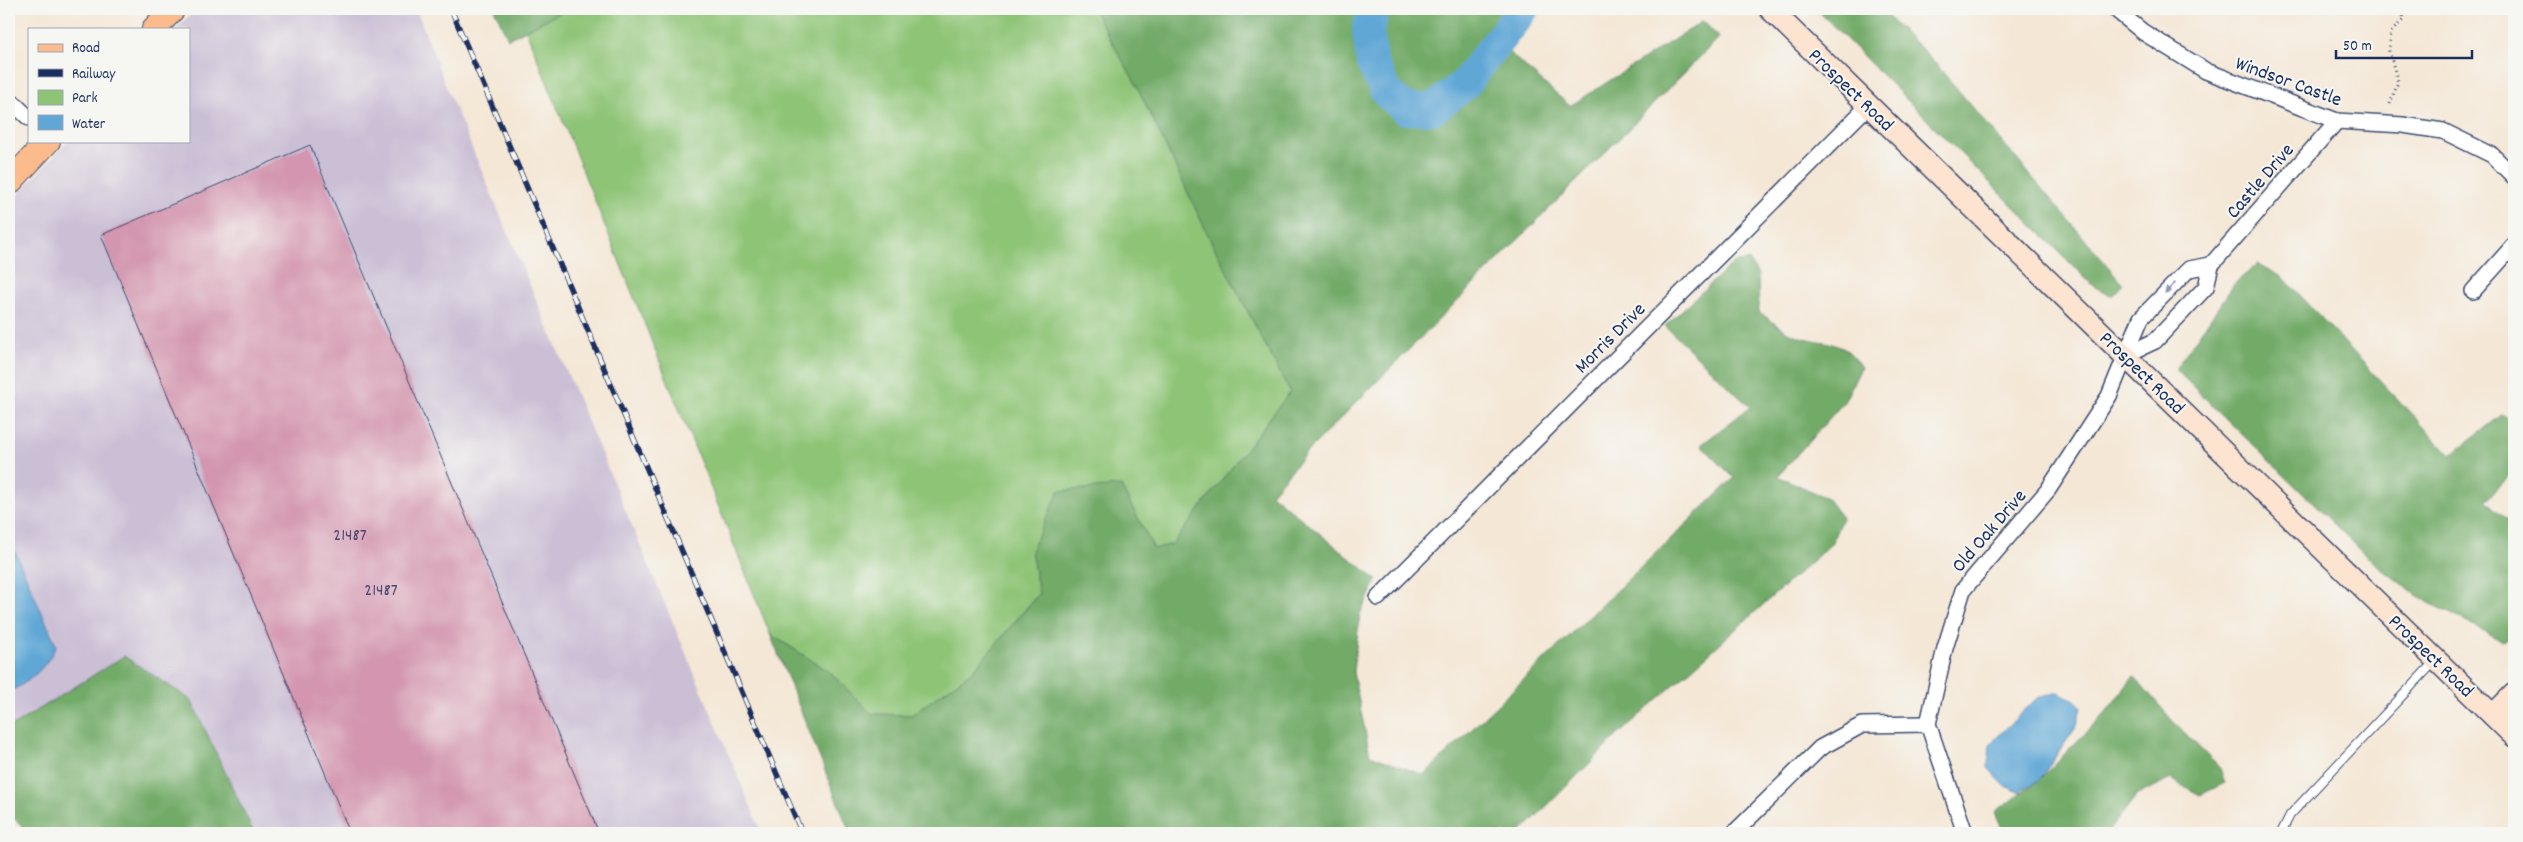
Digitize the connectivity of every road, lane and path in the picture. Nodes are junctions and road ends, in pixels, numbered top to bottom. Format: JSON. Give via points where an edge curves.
{"nodes":[{"id":1,"x":173,"y":9,"type":"edge"},
{"id":2,"x":1770,"y":9,"type":"edge"},
{"id":3,"x":2115,"y":9,"type":"edge"},
{"id":4,"x":2404,"y":9,"type":"edge"},
{"id":5,"x":155,"y":28,"type":"edge"},
{"id":6,"x":9,"y":99,"type":"edge"},
{"id":7,"x":2390,"y":104,"type":"dead end"},
{"id":8,"x":1869,"y":105,"type":"junction"},
{"id":9,"x":28,"y":117,"type":"edge"},
{"id":10,"x":2337,"y":122,"type":"junction"},
{"id":11,"x":47,"y":142,"type":"edge"},
{"id":12,"x":2514,"y":177,"type":"edge"},
{"id":13,"x":9,"y":183,"type":"edge"},
{"id":14,"x":2514,"y":245,"type":"edge"},
{"id":15,"x":2211,"y":265,"type":"junction"},
{"id":16,"x":2472,"y":291,"type":"dead end"},
{"id":17,"x":2125,"y":355,"type":"junction"},
{"id":18,"x":1378,"y":598,"type":"dead end"},
{"id":19,"x":2436,"y":660,"type":"junction"},
{"id":20,"x":2514,"y":694,"type":"edge"},
{"id":21,"x":2493,"y":716,"type":"junction"},
{"id":22,"x":1928,"y":724,"type":"junction"},
{"id":23,"x":2514,"y":736,"type":"edge"},
{"id":24,"x":1734,"y":833,"type":"edge"},
{"id":25,"x":1965,"y":833,"type":"edge"},
{"id":26,"x":2281,"y":833,"type":"edge"}],
"edges":[{"from":1,"to":5,"type":"main road"},
{"from":2,"to":8,"type":"street","name":"Prospect Road"},
{"from":3,"to":10,"type":"street","name":"Windsor Castle","via":[[2143,32],[2206,71]]},
{"from":4,"to":7,"type":"path","via":[[2403,20],[2391,32],[2389,51],[2398,82]]},
{"from":6,"to":9,"type":"street"},
{"from":8,"to":17,"type":"street","name":"Prospect Road"},
{"from":8,"to":18,"type":"street","name":"Morris Drive"},
{"from":10,"to":12,"type":"street","name":"Windsor Castle","via":[[2403,125],[2443,131],[2492,155]]},
{"from":10,"to":15,"type":"street","name":"Castle Drive"},
{"from":11,"to":13,"type":"main road"},
{"from":14,"to":16,"type":"street"},
{"from":15,"to":17,"type":"street","name":"Castle Drive","via":[[2206,287],[2155,341]]},
{"from":15,"to":17,"type":"street","one_way":true,"via":[[2189,269],[2140,318]]},
{"from":17,"to":19,"type":"street","name":"Prospect Road"},
{"from":17,"to":22,"type":"street","name":"Old Oak Drive","via":[[2109,396],[2048,490],[1963,590],[1944,648]]},
{"from":19,"to":21,"type":"street","name":"Prospect Road"},
{"from":19,"to":26,"type":"lane","via":[[2290,815]]},
{"from":20,"to":21,"type":"street"},
{"from":21,"to":23,"type":"street","name":"Prospect Road"},
{"from":22,"to":24,"type":"street","via":[[1862,725],[1820,748]]},
{"from":22,"to":25,"type":"street"}]}
